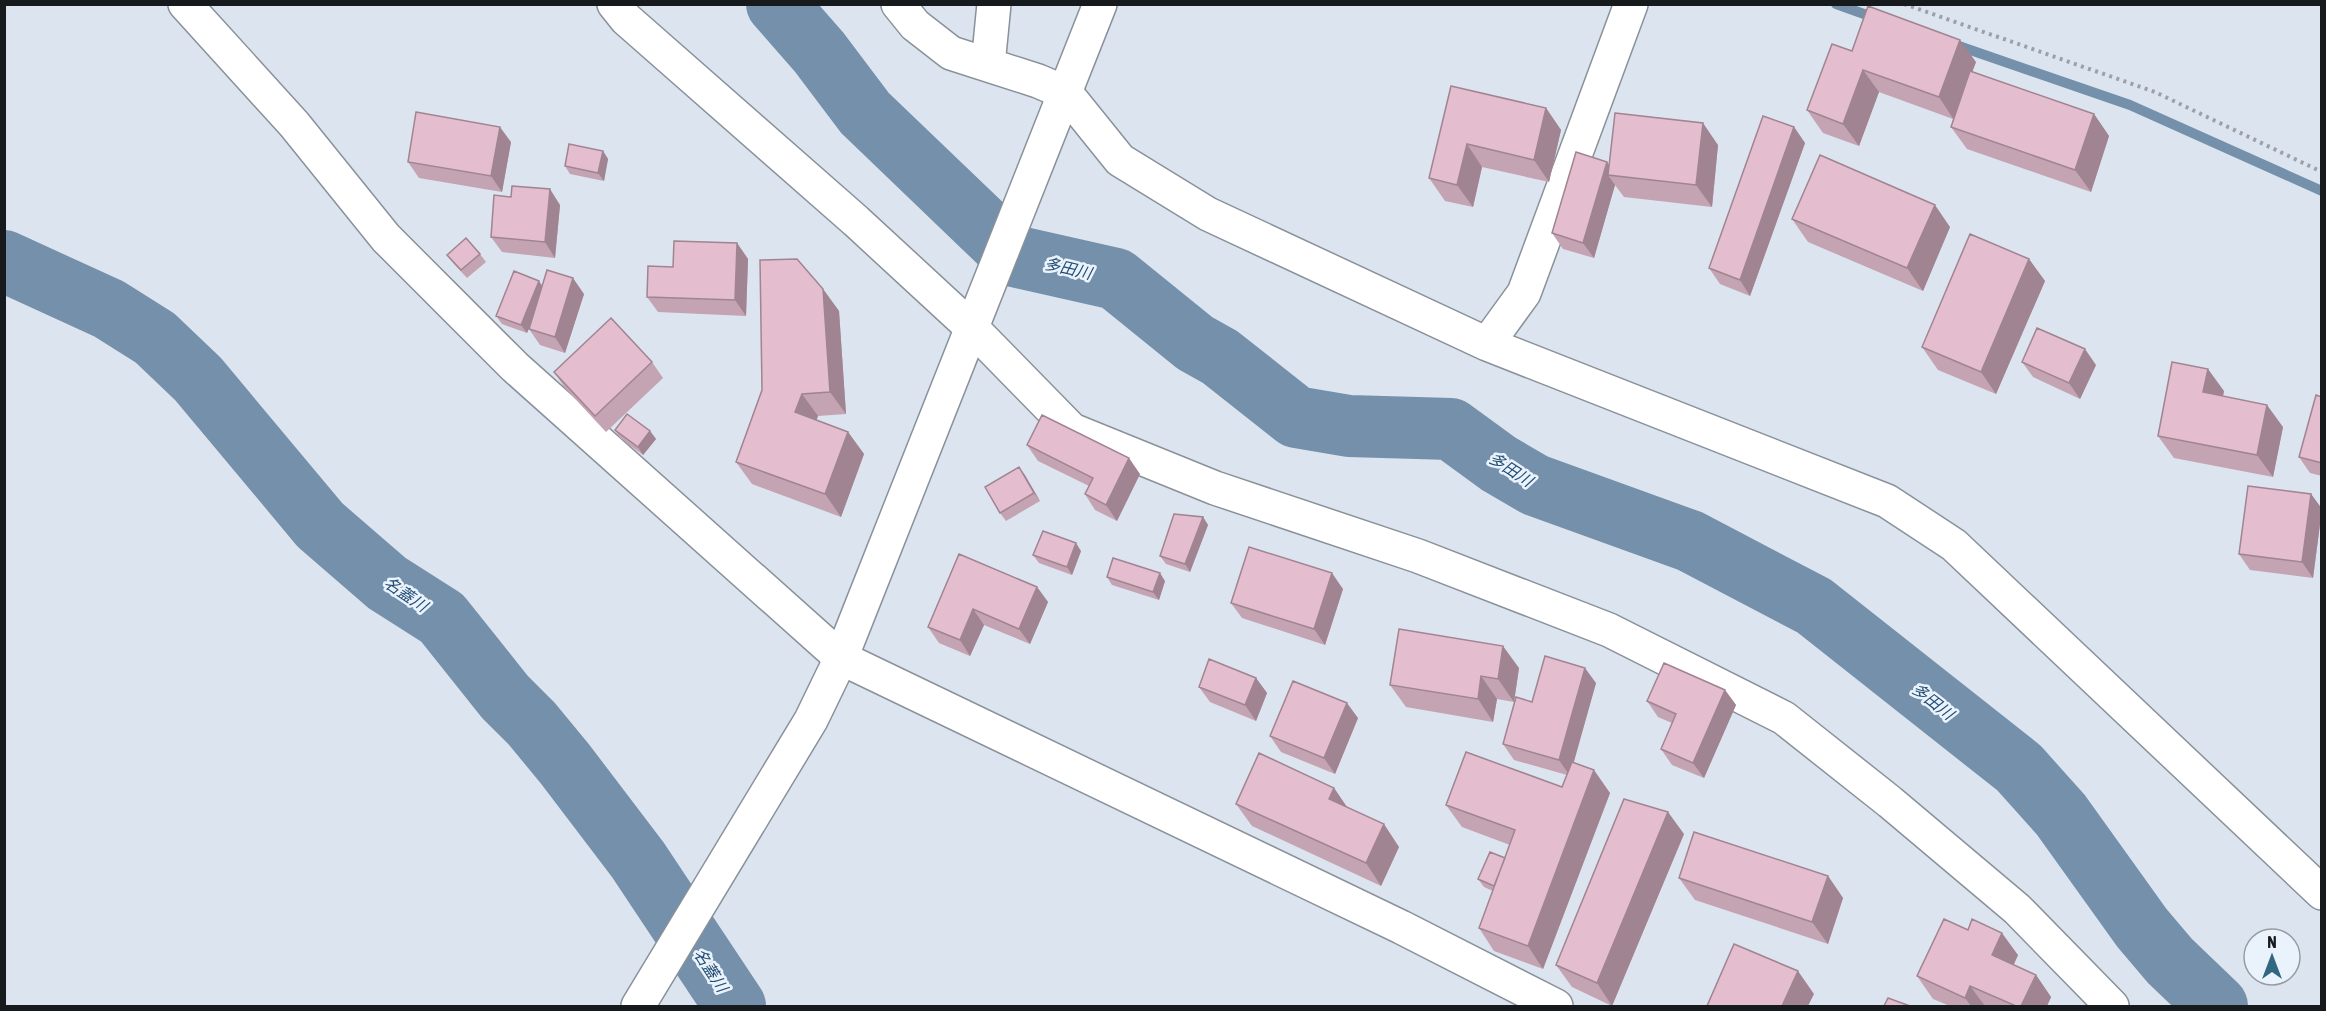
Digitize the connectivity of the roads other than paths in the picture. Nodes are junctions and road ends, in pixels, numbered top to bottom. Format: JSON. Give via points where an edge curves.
{"nodes":[{"id":1,"x":185,"y":4,"type":"edge"},
{"id":2,"x":614,"y":4,"type":"edge"},
{"id":3,"x":898,"y":4,"type":"edge"},
{"id":4,"x":994,"y":4,"type":"edge"},
{"id":5,"x":1100,"y":4,"type":"edge"},
{"id":6,"x":1631,"y":4,"type":"edge"},
{"id":7,"x":988,"y":65,"type":"junction"},
{"id":8,"x":1066,"y":93,"type":"junction"},
{"id":9,"x":977,"y":318,"type":"junction"},
{"id":10,"x":1487,"y":344,"type":"junction"},
{"id":11,"x":841,"y":658,"type":"junction"},
{"id":12,"x":2322,"y":893,"type":"edge"},
{"id":13,"x":638,"y":1006,"type":"edge"},
{"id":14,"x":1556,"y":1006,"type":"edge"},
{"id":15,"x":2112,"y":1006,"type":"edge"}],
"edges":[{"from":1,"to":11,"type":"street","via":[[294,124],[386,238],[475,327]]},
{"from":2,"to":9,"type":"street","via":[[626,19],[856,221]]},
{"from":3,"to":7,"type":"street","via":[[915,25],[951,53]]},
{"from":4,"to":7,"type":"street"},
{"from":5,"to":8,"type":"street"},
{"from":6,"to":10,"type":"street","via":[[1524,293]]},
{"from":7,"to":8,"type":"street"},
{"from":8,"to":9,"type":"street"},
{"from":8,"to":10,"type":"street","via":[[1120,160],[1208,214]]},
{"from":9,"to":11,"type":"street"},
{"from":9,"to":15,"type":"street","via":[[1072,430],[1215,488],[1418,556],[1609,630],[1784,718],[2017,909]]},
{"from":10,"to":12,"type":"street","via":[[1887,501],[1954,545]]},
{"from":11,"to":13,"type":"street","via":[[811,720]]},
{"from":11,"to":14,"type":"street","via":[[1401,927]]}]}
